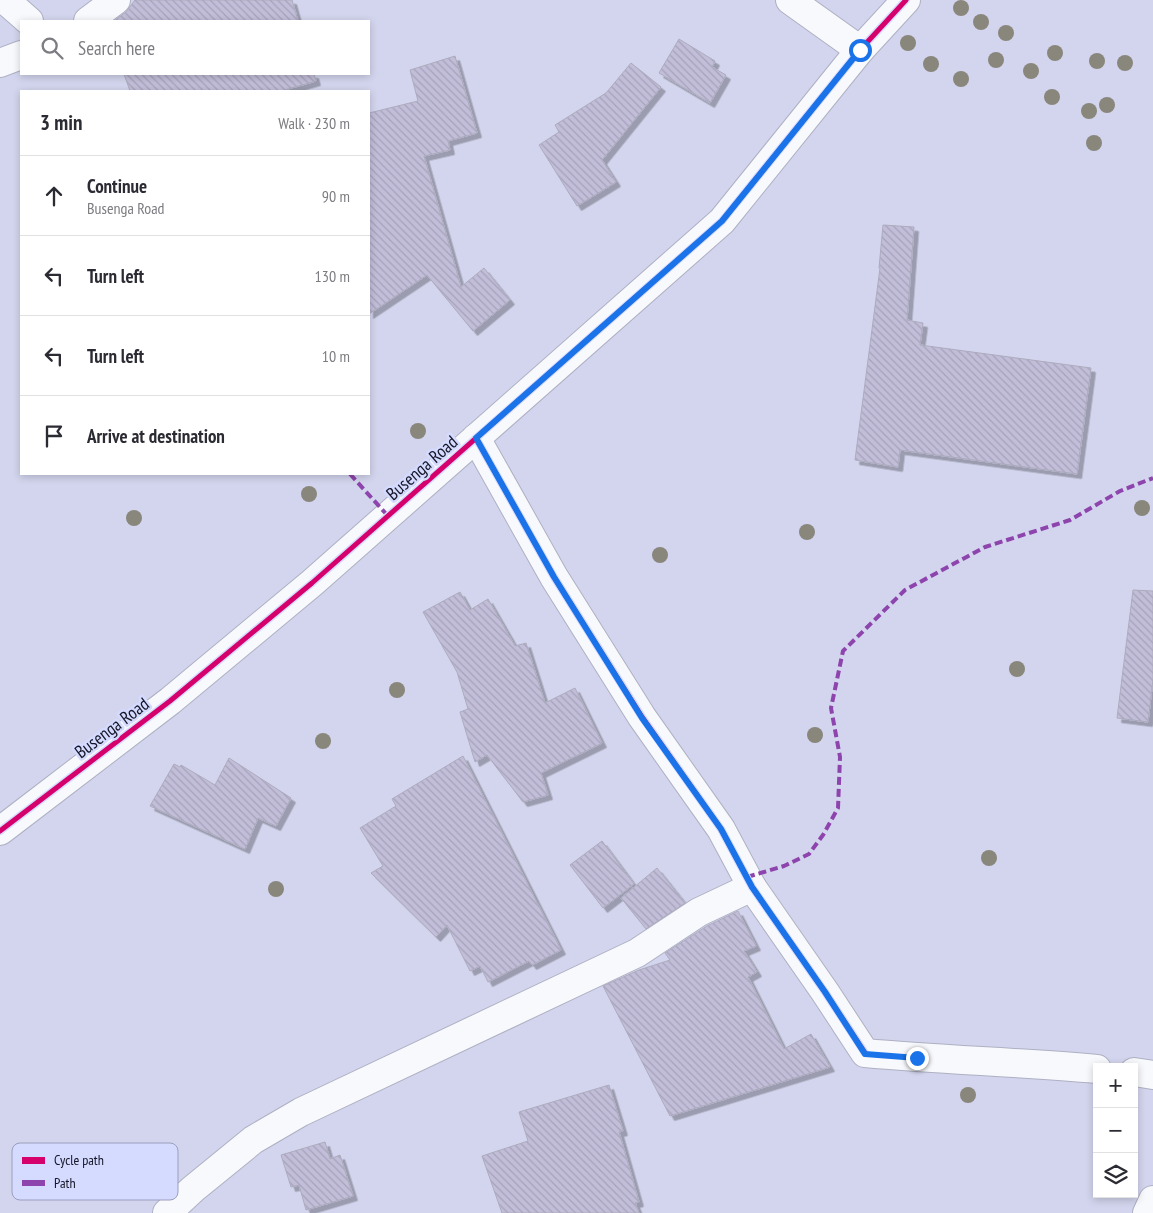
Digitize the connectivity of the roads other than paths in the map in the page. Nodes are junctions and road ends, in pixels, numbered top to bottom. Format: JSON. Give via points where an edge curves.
{"nodes":[{"id":1,"x":5,"y":0,"type":"edge"},
{"id":2,"x":116,"y":0,"type":"edge"},
{"id":3,"x":790,"y":0,"type":"edge"},
{"id":4,"x":906,"y":0,"type":"edge"},
{"id":5,"x":28,"y":20,"type":"edge"},
{"id":6,"x":89,"y":20,"type":"edge"},
{"id":7,"x":860,"y":50,"type":"junction"},
{"id":8,"x":20,"y":55,"type":"edge"},
{"id":9,"x":0,"y":63,"type":"edge"},
{"id":10,"x":476,"y":438,"type":"junction"},
{"id":11,"x":0,"y":831,"type":"edge"},
{"id":12,"x":752,"y":887,"type":"junction"},
{"id":13,"x":1093,"y":1069,"type":"edge"},
{"id":14,"x":1138,"y":1073,"type":"edge"},
{"id":15,"x":1153,"y":1075,"type":"edge"},
{"id":16,"x":1153,"y":1200,"type":"edge"},
{"id":17,"x":167,"y":1213,"type":"edge"},
{"id":18,"x":1147,"y":1213,"type":"edge"}],
"edges":[{"from":1,"to":5,"type":"street"},
{"from":2,"to":6,"type":"street"},
{"from":3,"to":7,"type":"street"},
{"from":4,"to":7,"type":"street","name":"Busenga Road"},
{"from":7,"to":10,"type":"street","name":"Busenga Road","via":[[722,221]]},
{"from":8,"to":9,"type":"street"},
{"from":10,"to":11,"type":"street","name":"Busenga Road","via":[[312,583],[170,701]]},
{"from":10,"to":12,"type":"street","via":[[554,577],[642,718],[721,829]]},
{"from":12,"to":13,"type":"street","via":[[865,1054]]},
{"from":12,"to":17,"type":"street","via":[[699,912],[636,953],[301,1112],[253,1140]]},
{"from":14,"to":15,"type":"street"},
{"from":16,"to":18,"type":"street"}]}
